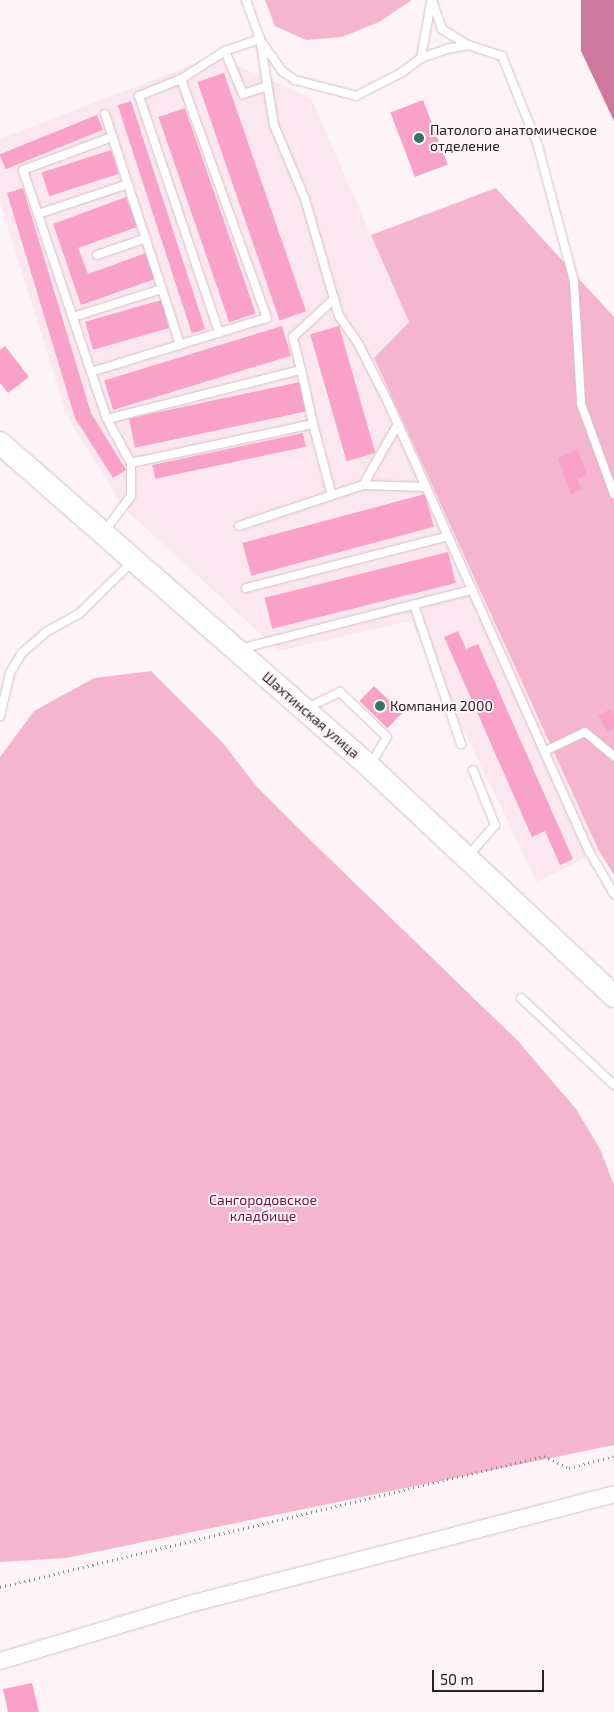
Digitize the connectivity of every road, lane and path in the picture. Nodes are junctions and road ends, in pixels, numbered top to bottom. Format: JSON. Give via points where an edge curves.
{"nodes":[{"id":1,"x":246,"y":0,"type":"edge"},
{"id":2,"x":432,"y":2,"type":"edge"},
{"id":3,"x":260,"y":40,"type":"junction"},
{"id":4,"x":468,"y":45,"type":"junction"},
{"id":5,"x":224,"y":51,"type":"junction"},
{"id":6,"x":421,"y":58,"type":"junction"},
{"id":7,"x":181,"y":80,"type":"junction"},
{"id":8,"x":267,"y":86,"type":"junction"},
{"id":9,"x":105,"y":114,"type":"dead end"},
{"id":10,"x":112,"y":137,"type":"junction"},
{"id":11,"x":128,"y":184,"type":"junction"},
{"id":12,"x":38,"y":214,"type":"junction"},
{"id":13,"x":146,"y":238,"type":"junction"},
{"id":14,"x":97,"y":255,"type":"dead end"},
{"id":15,"x":162,"y":289,"type":"junction"},
{"id":16,"x":334,"y":299,"type":"junction"},
{"id":17,"x":72,"y":317,"type":"junction"},
{"id":18,"x":219,"y":333,"type":"junction"},
{"id":19,"x":180,"y":345,"type":"junction"},
{"id":20,"x":302,"y":370,"type":"junction"},
{"id":21,"x":91,"y":372,"type":"junction"},
{"id":22,"x":106,"y":419,"type":"junction"},
{"id":23,"x":313,"y":424,"type":"junction"},
{"id":24,"x":398,"y":424,"type":"junction"},
{"id":25,"x":0,"y":443,"type":"edge"},
{"id":26,"x":131,"y":464,"type":"junction"},
{"id":27,"x":363,"y":485,"type":"junction"},
{"id":28,"x":426,"y":487,"type":"junction"},
{"id":29,"x":614,"y":494,"type":"edge"},
{"id":30,"x":332,"y":496,"type":"junction"},
{"id":31,"x":239,"y":526,"type":"dead end"},
{"id":32,"x":103,"y":532,"type":"junction"},
{"id":33,"x":448,"y":536,"type":"junction"},
{"id":34,"x":134,"y":559,"type":"junction"},
{"id":35,"x":246,"y":588,"type":"dead end"},
{"id":36,"x":472,"y":590,"type":"junction"},
{"id":37,"x":414,"y":605,"type":"junction"},
{"id":38,"x":238,"y":650,"type":"junction"},
{"id":39,"x":303,"y":709,"type":"junction"},
{"id":40,"x":0,"y":716,"type":"edge"},
{"id":41,"x":461,"y":744,"type":"dead end"},
{"id":42,"x":544,"y":751,"type":"junction"},
{"id":43,"x":614,"y":756,"type":"edge"},
{"id":44,"x":370,"y":766,"type":"junction"},
{"id":45,"x":473,"y":770,"type":"dead end"},
{"id":46,"x":467,"y":858,"type":"junction"},
{"id":47,"x":614,"y":894,"type":"edge"},
{"id":48,"x":614,"y":996,"type":"edge"},
{"id":49,"x":521,"y":998,"type":"dead end"},
{"id":50,"x":614,"y":1085,"type":"edge"},
{"id":51,"x":614,"y":1456,"type":"edge"},
{"id":52,"x":614,"y":1494,"type":"edge"},
{"id":53,"x":0,"y":1587,"type":"edge"},
{"id":54,"x":0,"y":1661,"type":"edge"}],
"edges":[{"from":1,"to":3,"type":"lane"},
{"from":2,"to":4,"type":"lane","via":[[442,29]]},
{"from":2,"to":6,"type":"lane"},
{"from":3,"to":5,"type":"lane"},
{"from":3,"to":6,"type":"lane","via":[[282,71],[295,80],[356,96]]},
{"from":3,"to":8,"type":"lane"},
{"from":4,"to":6,"type":"lane"},
{"from":4,"to":29,"type":"lane","via":[[502,56],[538,146],[574,281],[581,404]]},
{"from":5,"to":7,"type":"lane"},
{"from":5,"to":8,"type":"lane","via":[[243,94]]},
{"from":7,"to":18,"type":"lane","via":[[139,96]]},
{"from":7,"to":18,"type":"lane","via":[[267,318]]},
{"from":8,"to":16,"type":"lane","via":[[274,125],[305,199]]},
{"from":9,"to":10,"type":"lane"},
{"from":10,"to":11,"type":"lane"},
{"from":10,"to":12,"type":"lane","via":[[23,170]]},
{"from":11,"to":12,"type":"lane"},
{"from":11,"to":13,"type":"lane"},
{"from":12,"to":17,"type":"lane"},
{"from":13,"to":14,"type":"lane"},
{"from":13,"to":15,"type":"lane"},
{"from":15,"to":17,"type":"lane"},
{"from":15,"to":19,"type":"lane"},
{"from":16,"to":20,"type":"lane","via":[[293,337]]},
{"from":16,"to":24,"type":"lane","via":[[339,316],[359,345]]},
{"from":17,"to":21,"type":"lane"},
{"from":18,"to":19,"type":"lane"},
{"from":19,"to":21,"type":"lane"},
{"from":20,"to":22,"type":"lane"},
{"from":20,"to":23,"type":"lane"},
{"from":21,"to":22,"type":"lane"},
{"from":22,"to":26,"type":"lane"},
{"from":23,"to":26,"type":"lane"},
{"from":23,"to":30,"type":"lane"},
{"from":24,"to":27,"type":"lane"},
{"from":24,"to":28,"type":"lane"},
{"from":25,"to":32,"type":"street","name":"Шахтинская улица"},
{"from":26,"to":32,"type":"lane","via":[[131,496]]},
{"from":27,"to":28,"type":"lane"},
{"from":27,"to":30,"type":"lane"},
{"from":28,"to":33,"type":"lane"},
{"from":30,"to":31,"type":"lane"},
{"from":32,"to":34,"type":"street","name":"Шахтинская улица"},
{"from":33,"to":35,"type":"lane"},
{"from":33,"to":36,"type":"lane"},
{"from":34,"to":38,"type":"street","name":"Шахтинская улица"},
{"from":34,"to":40,"type":"lane","via":[[78,614],[46,632],[22,653],[10,673]]},
{"from":36,"to":37,"type":"lane"},
{"from":36,"to":42,"type":"lane"},
{"from":37,"to":38,"type":"lane"},
{"from":37,"to":41,"type":"lane"},
{"from":38,"to":39,"type":"street","name":"Шахтинская улица"},
{"from":39,"to":44,"type":"street","name":"Шахтинская улица"},
{"from":39,"to":44,"type":"lane","via":[[340,692],[387,737]]},
{"from":42,"to":43,"type":"lane","via":[[585,732]]},
{"from":42,"to":47,"type":"lane","via":[[589,851]]},
{"from":44,"to":46,"type":"street","name":"Шахтинская улица"},
{"from":45,"to":46,"type":"lane","via":[[496,825]]},
{"from":46,"to":48,"type":"street","name":"Шахтинская улица"},
{"from":49,"to":50,"type":"lane"},
{"from":51,"to":53,"type":"path","via":[[569,1468],[544,1456]]},
{"from":52,"to":54,"type":"street","via":[[190,1604]]}]}
